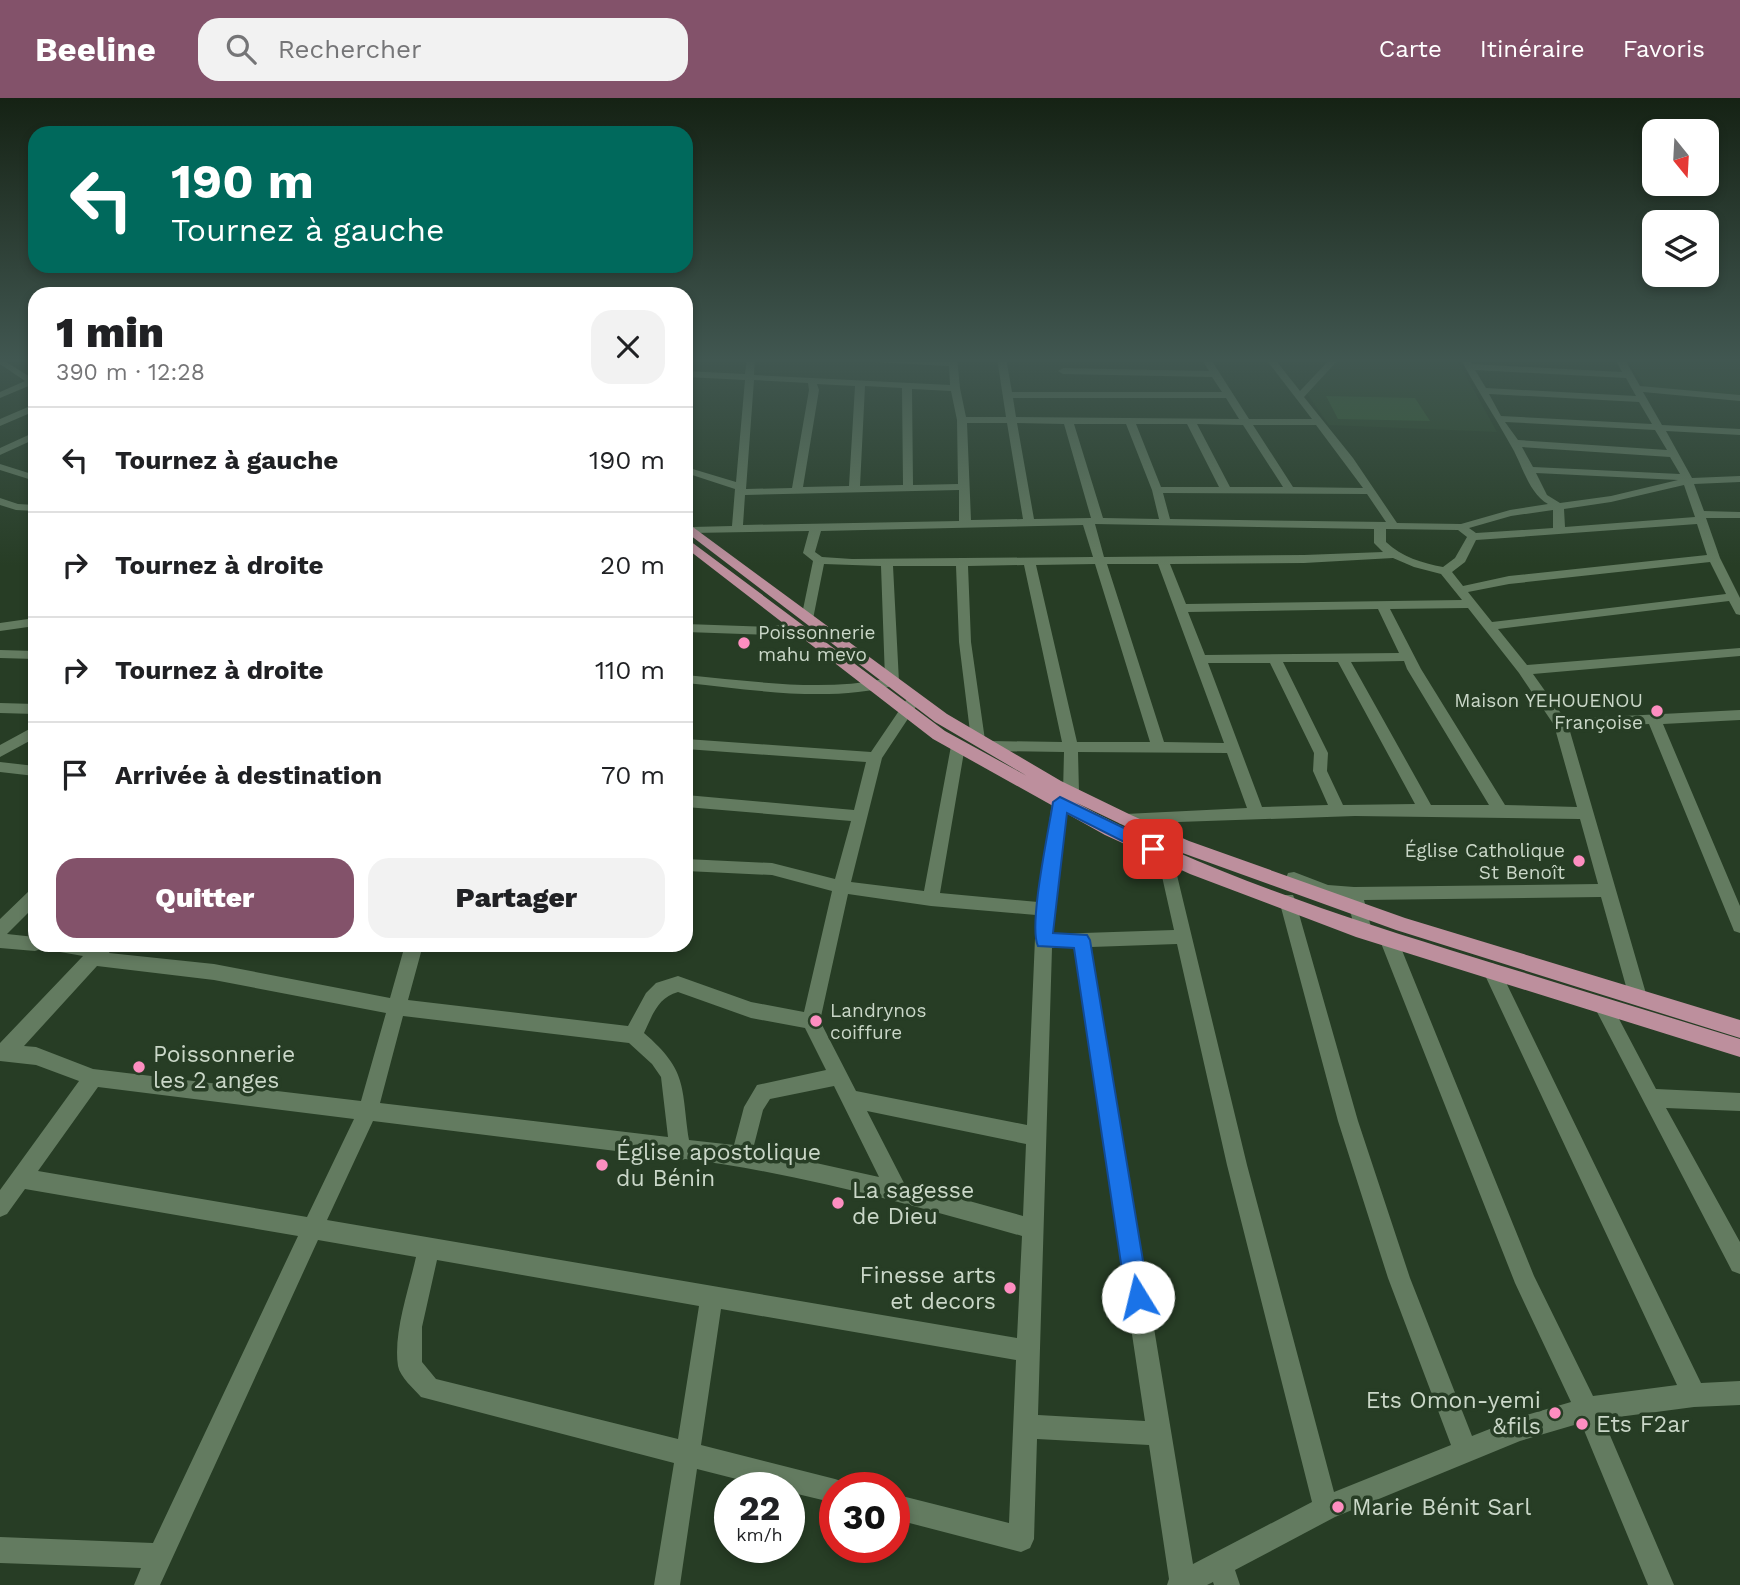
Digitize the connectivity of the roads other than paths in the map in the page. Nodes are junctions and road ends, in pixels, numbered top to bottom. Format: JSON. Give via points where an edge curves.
{"nodes":[{"id":1,"x":745,"y":427,"type":"edge"},
{"id":2,"x":808,"y":427,"type":"edge"},
{"id":3,"x":859,"y":427,"type":"edge"},
{"id":4,"x":907,"y":427,"type":"edge"},
{"id":5,"x":962,"y":427,"type":"edge"},
{"id":6,"x":1012,"y":427,"type":"edge"},
{"id":7,"x":1070,"y":427,"type":"edge"},
{"id":8,"x":1133,"y":427,"type":"edge"},
{"id":9,"x":1193,"y":427,"type":"edge"},
{"id":10,"x":1251,"y":427,"type":"edge"},
{"id":11,"x":1323,"y":427,"type":"edge"},
{"id":12,"x":1504,"y":427,"type":"edge"},
{"id":13,"x":1648,"y":427,"type":"edge"},
{"id":14,"x":1659,"y":428,"type":"junction"},
{"id":15,"x":1740,"y":432,"type":"edge"},
{"id":16,"x":28,"y":441,"type":"edge"},
{"id":17,"x":1515,"y":443,"type":"junction"},
{"id":18,"x":0,"y":452,"type":"edge"},
{"id":19,"x":1674,"y":454,"type":"junction"},
{"id":20,"x":0,"y":467,"type":"edge"},
{"id":21,"x":1530,"y":470,"type":"junction"},
{"id":22,"x":693,"y":472,"type":"edge"},
{"id":23,"x":28,"y":476,"type":"edge"},
{"id":24,"x":1687,"y":479,"type":"junction"},
{"id":25,"x":1740,"y":479,"type":"edge"},
{"id":26,"x":963,"y":488,"type":"junction"},
{"id":27,"x":741,"y":489,"type":"junction"},
{"id":28,"x":908,"y":489,"type":"junction"},
{"id":29,"x":854,"y":490,"type":"junction"},
{"id":30,"x":1157,"y":490,"type":"junction"},
{"id":31,"x":1226,"y":490,"type":"junction"},
{"id":32,"x":797,"y":491,"type":"junction"},
{"id":33,"x":1371,"y":491,"type":"junction"},
{"id":34,"x":1291,"y":492,"type":"junction"},
{"id":35,"x":0,"y":501,"type":"edge"},
{"id":36,"x":1556,"y":505,"type":"junction"},
{"id":37,"x":16,"y":506,"type":"junction"},
{"id":38,"x":28,"y":507,"type":"edge"},
{"id":39,"x":0,"y":515,"type":"edge"},
{"id":40,"x":1740,"y":515,"type":"edge"},
{"id":41,"x":1699,"y":517,"type":"junction"},
{"id":42,"x":1093,"y":521,"type":"junction"},
{"id":43,"x":1165,"y":521,"type":"junction"},
{"id":44,"x":1029,"y":523,"type":"junction"},
{"id":45,"x":965,"y":524,"type":"junction"},
{"id":46,"x":1345,"y":525,"type":"junction"},
{"id":47,"x":1380,"y":526,"type":"junction"},
{"id":48,"x":1394,"y":526,"type":"junction"},
{"id":49,"x":816,"y":527,"type":"junction"},
{"id":50,"x":1461,"y":527,"type":"junction"},
{"id":51,"x":737,"y":529,"type":"junction"},
{"id":52,"x":1559,"y":530,"type":"junction"},
{"id":53,"x":693,"y":532,"type":"edge"},
{"id":54,"x":693,"y":536,"type":"edge"},
{"id":55,"x":1473,"y":537,"type":"junction"},
{"id":56,"x":1454,"y":541,"type":"junction"},
{"id":57,"x":1380,"y":543,"type":"junction"},
{"id":58,"x":1391,"y":555,"type":"junction"},
{"id":59,"x":1714,"y":558,"type":"junction"},
{"id":60,"x":819,"y":560,"type":"junction"},
{"id":61,"x":1101,"y":560,"type":"junction"},
{"id":62,"x":1163,"y":560,"type":"junction"},
{"id":63,"x":1029,"y":561,"type":"junction"},
{"id":64,"x":962,"y":562,"type":"junction"},
{"id":65,"x":887,"y":563,"type":"junction"},
{"id":66,"x":1446,"y":570,"type":"junction"},
{"id":67,"x":1460,"y":590,"type":"junction"},
{"id":68,"x":1733,"y":597,"type":"junction"},
{"id":69,"x":1471,"y":604,"type":"junction"},
{"id":70,"x":1383,"y":607,"type":"junction"},
{"id":71,"x":1182,"y":608,"type":"junction"},
{"id":72,"x":1740,"y":611,"type":"edge"},
{"id":73,"x":801,"y":622,"type":"junction"},
{"id":74,"x":28,"y":623,"type":"edge"},
{"id":75,"x":1489,"y":626,"type":"junction"},
{"id":76,"x":0,"y":627,"type":"edge"},
{"id":77,"x":693,"y":628,"type":"edge"},
{"id":78,"x":1740,"y":652,"type":"edge"},
{"id":79,"x":0,"y":653,"type":"edge"},
{"id":80,"x":28,"y":655,"type":"edge"},
{"id":81,"x":1342,"y":657,"type":"junction"},
{"id":82,"x":1407,"y":657,"type":"junction"},
{"id":83,"x":1274,"y":658,"type":"junction"},
{"id":84,"x":1201,"y":659,"type":"junction"},
{"id":85,"x":1524,"y":670,"type":"junction"},
{"id":86,"x":693,"y":680,"type":"edge"},
{"id":87,"x":884,"y":684,"type":"junction"},
{"id":88,"x":910,"y":704,"type":"junction"},
{"id":89,"x":0,"y":708,"type":"edge"},
{"id":90,"x":28,"y":709,"type":"edge"},
{"id":91,"x":1740,"y":715,"type":"edge"},
{"id":92,"x":1654,"y":720,"type":"junction"},
{"id":93,"x":1560,"y":724,"type":"junction"},
{"id":94,"x":28,"y":735,"type":"edge"},
{"id":95,"x":984,"y":743,"type":"junction"},
{"id":96,"x":693,"y":745,"type":"edge"},
{"id":97,"x":958,"y":746,"type":"junction"},
{"id":98,"x":1158,"y":746,"type":"junction"},
{"id":99,"x":1232,"y":748,"type":"junction"},
{"id":100,"x":1071,"y":749,"type":"junction"},
{"id":101,"x":0,"y":752,"type":"edge"},
{"id":102,"x":875,"y":758,"type":"junction"},
{"id":103,"x":0,"y":767,"type":"edge"},
{"id":104,"x":28,"y":770,"type":"edge"},
{"id":105,"x":1066,"y":798,"type":"junction"},
{"id":106,"x":693,"y":802,"type":"edge"},
{"id":107,"x":1426,"y":810,"type":"junction"},
{"id":108,"x":1500,"y":810,"type":"junction"},
{"id":109,"x":1256,"y":811,"type":"junction"},
{"id":110,"x":1338,"y":811,"type":"junction"},
{"id":111,"x":1585,"y":813,"type":"junction"},
{"id":112,"x":860,"y":816,"type":"junction"},
{"id":113,"x":1125,"y":820,"type":"junction"},
{"id":114,"x":693,"y":865,"type":"edge"},
{"id":115,"x":1169,"y":872,"type":"dead end"},
{"id":116,"x":1294,"y":878,"type":"dead end"},
{"id":117,"x":1732,"y":885,"type":"edge"},
{"id":118,"x":841,"y":887,"type":"junction"},
{"id":119,"x":1606,"y":890,"type":"junction"},
{"id":120,"x":931,"y":900,"type":"junction"},
{"id":121,"x":1287,"y":900,"type":"junction"},
{"id":122,"x":1356,"y":902,"type":"junction"},
{"id":123,"x":28,"y":903,"type":"edge"},
{"id":124,"x":1045,"y":909,"type":"junction"},
{"id":125,"x":1740,"y":926,"type":"edge"},
{"id":126,"x":0,"y":930,"type":"edge"},
{"id":127,"x":1363,"y":931,"type":"junction"},
{"id":128,"x":1183,"y":937,"type":"junction"},
{"id":129,"x":1388,"y":939,"type":"junction"},
{"id":130,"x":1081,"y":940,"type":"junction"},
{"id":131,"x":1044,"y":941,"type":"junction"},
{"id":132,"x":0,"y":942,"type":"edge"},
{"id":133,"x":28,"y":944,"type":"edge"},
{"id":134,"x":98,"y":952,"type":"edge"},
{"id":135,"x":104,"y":952,"type":"edge"},
{"id":136,"x":412,"y":952,"type":"edge"},
{"id":137,"x":1492,"y":971,"type":"junction"},
{"id":138,"x":1638,"y":997,"type":"junction"},
{"id":139,"x":1602,"y":1006,"type":"junction"},
{"id":140,"x":397,"y":1007,"type":"junction"},
{"id":141,"x":811,"y":1021,"type":"junction"},
{"id":142,"x":1740,"y":1029,"type":"edge"},
{"id":143,"x":633,"y":1035,"type":"junction"},
{"id":144,"x":1740,"y":1048,"type":"edge"},
{"id":145,"x":3,"y":1052,"type":"edge"},
{"id":146,"x":837,"y":1077,"type":"junction"},
{"id":147,"x":93,"y":1078,"type":"junction"},
{"id":148,"x":848,"y":1098,"type":"junction"},
{"id":149,"x":1650,"y":1098,"type":"junction"},
{"id":150,"x":1740,"y":1102,"type":"edge"},
{"id":151,"x":368,"y":1110,"type":"junction"},
{"id":152,"x":1037,"y":1137,"type":"junction"},
{"id":153,"x":680,"y":1151,"type":"junction"},
{"id":154,"x":741,"y":1157,"type":"junction"},
{"id":155,"x":20,"y":1178,"type":"junction"},
{"id":156,"x":897,"y":1192,"type":"junction"},
{"id":157,"x":0,"y":1208,"type":"edge"},
{"id":158,"x":312,"y":1227,"type":"junction"},
{"id":159,"x":1033,"y":1229,"type":"junction"},
{"id":160,"x":429,"y":1247,"type":"junction"},
{"id":161,"x":1740,"y":1263,"type":"edge"},
{"id":162,"x":712,"y":1295,"type":"junction"},
{"id":163,"x":1028,"y":1351,"type":"junction"},
{"id":164,"x":1740,"y":1394,"type":"edge"},
{"id":165,"x":1694,"y":1395,"type":"junction"},
{"id":166,"x":1587,"y":1409,"type":"junction"},
{"id":167,"x":1026,"y":1426,"type":"junction"},
{"id":168,"x":1159,"y":1434,"type":"junction"},
{"id":169,"x":1465,"y":1449,"type":"junction"},
{"id":170,"x":686,"y":1453,"type":"junction"},
{"id":171,"x":819,"y":1487,"type":"edge"},
{"id":172,"x":1326,"y":1508,"type":"junction"},
{"id":173,"x":910,"y":1510,"type":"edge"},
{"id":174,"x":0,"y":1550,"type":"edge"},
{"id":175,"x":160,"y":1556,"type":"junction"},
{"id":176,"x":1223,"y":1574,"type":"edge"},
{"id":177,"x":1181,"y":1584,"type":"edge"},
{"id":178,"x":147,"y":1585,"type":"edge"},
{"id":179,"x":667,"y":1585,"type":"edge"},
{"id":180,"x":1661,"y":1585,"type":"edge"}],
"edges":[{"from":1,"to":27,"type":"street"},
{"from":2,"to":32,"type":"street"},
{"from":3,"to":29,"type":"street"},
{"from":4,"to":28,"type":"street"},
{"from":5,"to":26,"type":"street"},
{"from":6,"to":44,"type":"street"},
{"from":7,"to":42,"type":"street"},
{"from":8,"to":30,"type":"street"},
{"from":9,"to":31,"type":"street"},
{"from":10,"to":34,"type":"street"},
{"from":11,"to":33,"type":"street"},
{"from":12,"to":17,"type":"street"},
{"from":13,"to":14,"type":"street"},
{"from":14,"to":15,"type":"street"},
{"from":14,"to":19,"type":"street"},
{"from":16,"to":18,"type":"street"},
{"from":17,"to":19,"type":"street"},
{"from":17,"to":21,"type":"street"},
{"from":19,"to":24,"type":"street"},
{"from":20,"to":23,"type":"street"},
{"from":21,"to":24,"type":"street"},
{"from":21,"to":36,"type":"street","via":[[1543,497]]},
{"from":22,"to":27,"type":"street"},
{"from":24,"to":25,"type":"street"},
{"from":24,"to":36,"type":"street","via":[[1611,499]]},
{"from":24,"to":41,"type":"street"},
{"from":26,"to":28,"type":"street"},
{"from":26,"to":45,"type":"street"},
{"from":27,"to":32,"type":"street"},
{"from":27,"to":51,"type":"street"},
{"from":28,"to":29,"type":"street"},
{"from":29,"to":32,"type":"street"},
{"from":30,"to":31,"type":"street"},
{"from":30,"to":43,"type":"street"},
{"from":31,"to":34,"type":"street"},
{"from":33,"to":34,"type":"street"},
{"from":33,"to":48,"type":"street"},
{"from":35,"to":37,"type":"street"},
{"from":36,"to":50,"type":"street"},
{"from":36,"to":52,"type":"street"},
{"from":37,"to":38,"type":"street"},
{"from":37,"to":39,"type":"street"},
{"from":40,"to":41,"type":"street"},
{"from":41,"to":52,"type":"street"},
{"from":41,"to":59,"type":"street"},
{"from":42,"to":43,"type":"street"},
{"from":42,"to":44,"type":"street"},
{"from":42,"to":61,"type":"street"},
{"from":43,"to":46,"type":"street"},
{"from":44,"to":45,"type":"street"},
{"from":45,"to":49,"type":"street"},
{"from":46,"to":47,"type":"street"},
{"from":46,"to":57,"type":"street"},
{"from":47,"to":48,"type":"street"},
{"from":47,"to":57,"type":"street"},
{"from":48,"to":56,"type":"street"},
{"from":49,"to":51,"type":"street"},
{"from":49,"to":60,"type":"street","via":[[809,553]]},
{"from":50,"to":55,"type":"street"},
{"from":50,"to":56,"type":"street"},
{"from":51,"to":53,"type":"street"},
{"from":52,"to":55,"type":"street"},
{"from":54,"to":73,"type":"main road"},
{"from":55,"to":56,"type":"street"},
{"from":56,"to":66,"type":"street","via":[[1459,563]]},
{"from":57,"to":58,"type":"street"},
{"from":58,"to":62,"type":"street"},
{"from":58,"to":66,"type":"street"},
{"from":59,"to":67,"type":"street","via":[[1509,580]]},
{"from":59,"to":68,"type":"street"},
{"from":60,"to":65,"type":"street"},
{"from":60,"to":73,"type":"street"},
{"from":61,"to":62,"type":"street"},
{"from":61,"to":63,"type":"street"},
{"from":61,"to":98,"type":"street"},
{"from":62,"to":71,"type":"street"},
{"from":63,"to":64,"type":"street"},
{"from":63,"to":100,"type":"street"},
{"from":64,"to":65,"type":"street"},
{"from":64,"to":95,"type":"street","via":[[965,642]]},
{"from":65,"to":87,"type":"street"},
{"from":66,"to":67,"type":"street"},
{"from":67,"to":69,"type":"street"},
{"from":68,"to":72,"type":"street"},
{"from":68,"to":75,"type":"street"},
{"from":69,"to":70,"type":"street"},
{"from":69,"to":75,"type":"street"},
{"from":70,"to":71,"type":"street"},
{"from":70,"to":82,"type":"street"},
{"from":71,"to":84,"type":"street"},
{"from":73,"to":77,"type":"street","via":[[770,631]]},
{"from":73,"to":87,"type":"main road"},
{"from":74,"to":76,"type":"street"},
{"from":75,"to":85,"type":"street"},
{"from":78,"to":85,"type":"street"},
{"from":79,"to":80,"type":"street"},
{"from":81,"to":82,"type":"street"},
{"from":81,"to":83,"type":"street"},
{"from":81,"to":107,"type":"street"},
{"from":82,"to":108,"type":"street"},
{"from":83,"to":84,"type":"street"},
{"from":83,"to":110,"type":"street","via":[[1321,754],[1320,771]]},
{"from":84,"to":99,"type":"street"},
{"from":85,"to":93,"type":"street"},
{"from":86,"to":87,"type":"street","via":[[829,690]]},
{"from":87,"to":88,"type":"main road"},
{"from":88,"to":95,"type":"main road"},
{"from":88,"to":97,"type":"main road"},
{"from":88,"to":102,"type":"street"},
{"from":89,"to":90,"type":"street"},
{"from":91,"to":92,"type":"street"},
{"from":92,"to":93,"type":"street"},
{"from":92,"to":117,"type":"street"},
{"from":93,"to":111,"type":"street"},
{"from":94,"to":101,"type":"street"},
{"from":95,"to":100,"type":"street"},
{"from":95,"to":105,"type":"main road"},
{"from":96,"to":102,"type":"street"},
{"from":97,"to":105,"type":"main road"},
{"from":97,"to":120,"type":"street"},
{"from":98,"to":99,"type":"street"},
{"from":98,"to":100,"type":"street"},
{"from":99,"to":109,"type":"street"},
{"from":100,"to":105,"type":"street"},
{"from":102,"to":112,"type":"street"},
{"from":103,"to":104,"type":"street"},
{"from":105,"to":113,"type":"main road"},
{"from":105,"to":121,"type":"main road","via":[[1111,830],[1196,869]]},
{"from":105,"to":124,"type":"street"},
{"from":106,"to":112,"type":"street"},
{"from":107,"to":108,"type":"street"},
{"from":107,"to":110,"type":"street"},
{"from":108,"to":111,"type":"street"},
{"from":109,"to":110,"type":"street"},
{"from":109,"to":113,"type":"street"},
{"from":111,"to":119,"type":"street"},
{"from":112,"to":118,"type":"street"},
{"from":113,"to":122,"type":"main road","via":[[1183,846]]},
{"from":114,"to":118,"type":"street","via":[[772,869]]},
{"from":115,"to":128,"type":"street"},
{"from":116,"to":122,"type":"street"},
{"from":117,"to":125,"type":"street"},
{"from":118,"to":120,"type":"street"},
{"from":118,"to":141,"type":"street"},
{"from":119,"to":122,"type":"street"},
{"from":119,"to":138,"type":"street"},
{"from":120,"to":124,"type":"street"},
{"from":121,"to":127,"type":"main road"},
{"from":121,"to":169,"type":"street","via":[[1348,1121],[1408,1302]]},
{"from":122,"to":127,"type":"street"},
{"from":122,"to":138,"type":"main road"},
{"from":123,"to":126,"type":"street"},
{"from":124,"to":131,"type":"street"},
{"from":127,"to":129,"type":"main road"},
{"from":128,"to":130,"type":"street"},
{"from":128,"to":172,"type":"street"},
{"from":129,"to":137,"type":"main road"},
{"from":129,"to":166,"type":"street","via":[[1526,1283]]},
{"from":130,"to":131,"type":"street"},
{"from":130,"to":168,"type":"street"},
{"from":131,"to":152,"type":"street"},
{"from":132,"to":133,"type":"street"},
{"from":134,"to":145,"type":"street"},
{"from":135,"to":140,"type":"street"},
{"from":136,"to":140,"type":"street"},
{"from":137,"to":139,"type":"main road"},
{"from":137,"to":165,"type":"street"},
{"from":138,"to":142,"type":"main road"},
{"from":139,"to":144,"type":"main road"},
{"from":139,"to":149,"type":"street"},
{"from":140,"to":143,"type":"street"},
{"from":140,"to":151,"type":"street"},
{"from":141,"to":143,"type":"street","via":[[751,1010],[678,984],[662,988],[652,999]]},
{"from":141,"to":146,"type":"street"},
{"from":143,"to":153,"type":"street","via":[[670,1074]]},
{"from":145,"to":147,"type":"street","via":[[36,1056]]},
{"from":146,"to":148,"type":"street"},
{"from":146,"to":154,"type":"street","via":[[764,1091],[754,1107]]},
{"from":147,"to":151,"type":"street"},
{"from":147,"to":155,"type":"street"},
{"from":148,"to":152,"type":"street"},
{"from":148,"to":156,"type":"street"},
{"from":149,"to":150,"type":"street"},
{"from":149,"to":161,"type":"street"},
{"from":151,"to":153,"type":"street"},
{"from":151,"to":158,"type":"street"},
{"from":152,"to":159,"type":"street"},
{"from":153,"to":154,"type":"street"},
{"from":154,"to":156,"type":"street"},
{"from":155,"to":157,"type":"street"},
{"from":155,"to":158,"type":"street"},
{"from":156,"to":159,"type":"street"},
{"from":158,"to":160,"type":"street"},
{"from":158,"to":175,"type":"street"},
{"from":159,"to":163,"type":"street"},
{"from":160,"to":162,"type":"street"},
{"from":160,"to":170,"type":"street","via":[[411,1327],[410,1366],[429,1389]]},
{"from":162,"to":163,"type":"street"},
{"from":162,"to":170,"type":"street"},
{"from":163,"to":167,"type":"street"},
{"from":164,"to":165,"type":"street"},
{"from":165,"to":166,"type":"street"},
{"from":166,"to":169,"type":"street"},
{"from":166,"to":180,"type":"street"},
{"from":167,"to":168,"type":"street"},
{"from":167,"to":173,"type":"street","via":[[1021,1539]]},
{"from":168,"to":177,"type":"street"},
{"from":169,"to":172,"type":"street"},
{"from":170,"to":171,"type":"street"},
{"from":170,"to":179,"type":"street"},
{"from":172,"to":176,"type":"street"},
{"from":174,"to":175,"type":"street"},
{"from":175,"to":178,"type":"street"},
{"from":176,"to":177,"type":"street"}]}
